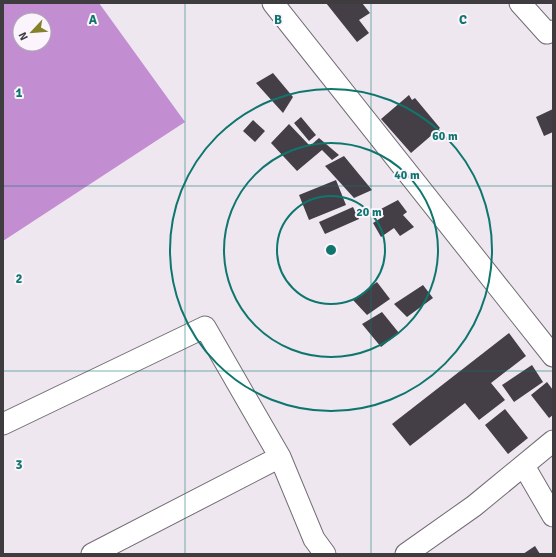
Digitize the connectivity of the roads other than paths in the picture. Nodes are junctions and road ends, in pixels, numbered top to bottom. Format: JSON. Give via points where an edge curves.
{"nodes":[{"id":1,"x":273,"y":3,"type":"edge"},
{"id":2,"x":520,"y":3,"type":"edge"},
{"id":3,"x":553,"y":31,"type":"edge"},
{"id":4,"x":553,"y":356,"type":"edge"},
{"id":5,"x":3,"y":424,"type":"edge"},
{"id":6,"x":553,"y":441,"type":"edge"},
{"id":7,"x":280,"y":457,"type":"junction"},
{"id":8,"x":524,"y":466,"type":"junction"},
{"id":9,"x":553,"y":516,"type":"edge"},
{"id":10,"x":92,"y":554,"type":"edge"},
{"id":11,"x":325,"y":554,"type":"edge"},
{"id":12,"x":406,"y":554,"type":"edge"}],
"edges":[{"from":1,"to":4,"type":"street"},
{"from":2,"to":3,"type":"street","via":[[547,33]]},
{"from":5,"to":7,"type":"street","via":[[205,327]]},
{"from":6,"to":8,"type":"street"},
{"from":7,"to":10,"type":"street"},
{"from":7,"to":11,"type":"street","via":[[314,539]]},
{"from":8,"to":9,"type":"street"},
{"from":8,"to":12,"type":"street","via":[[474,506]]}]}
